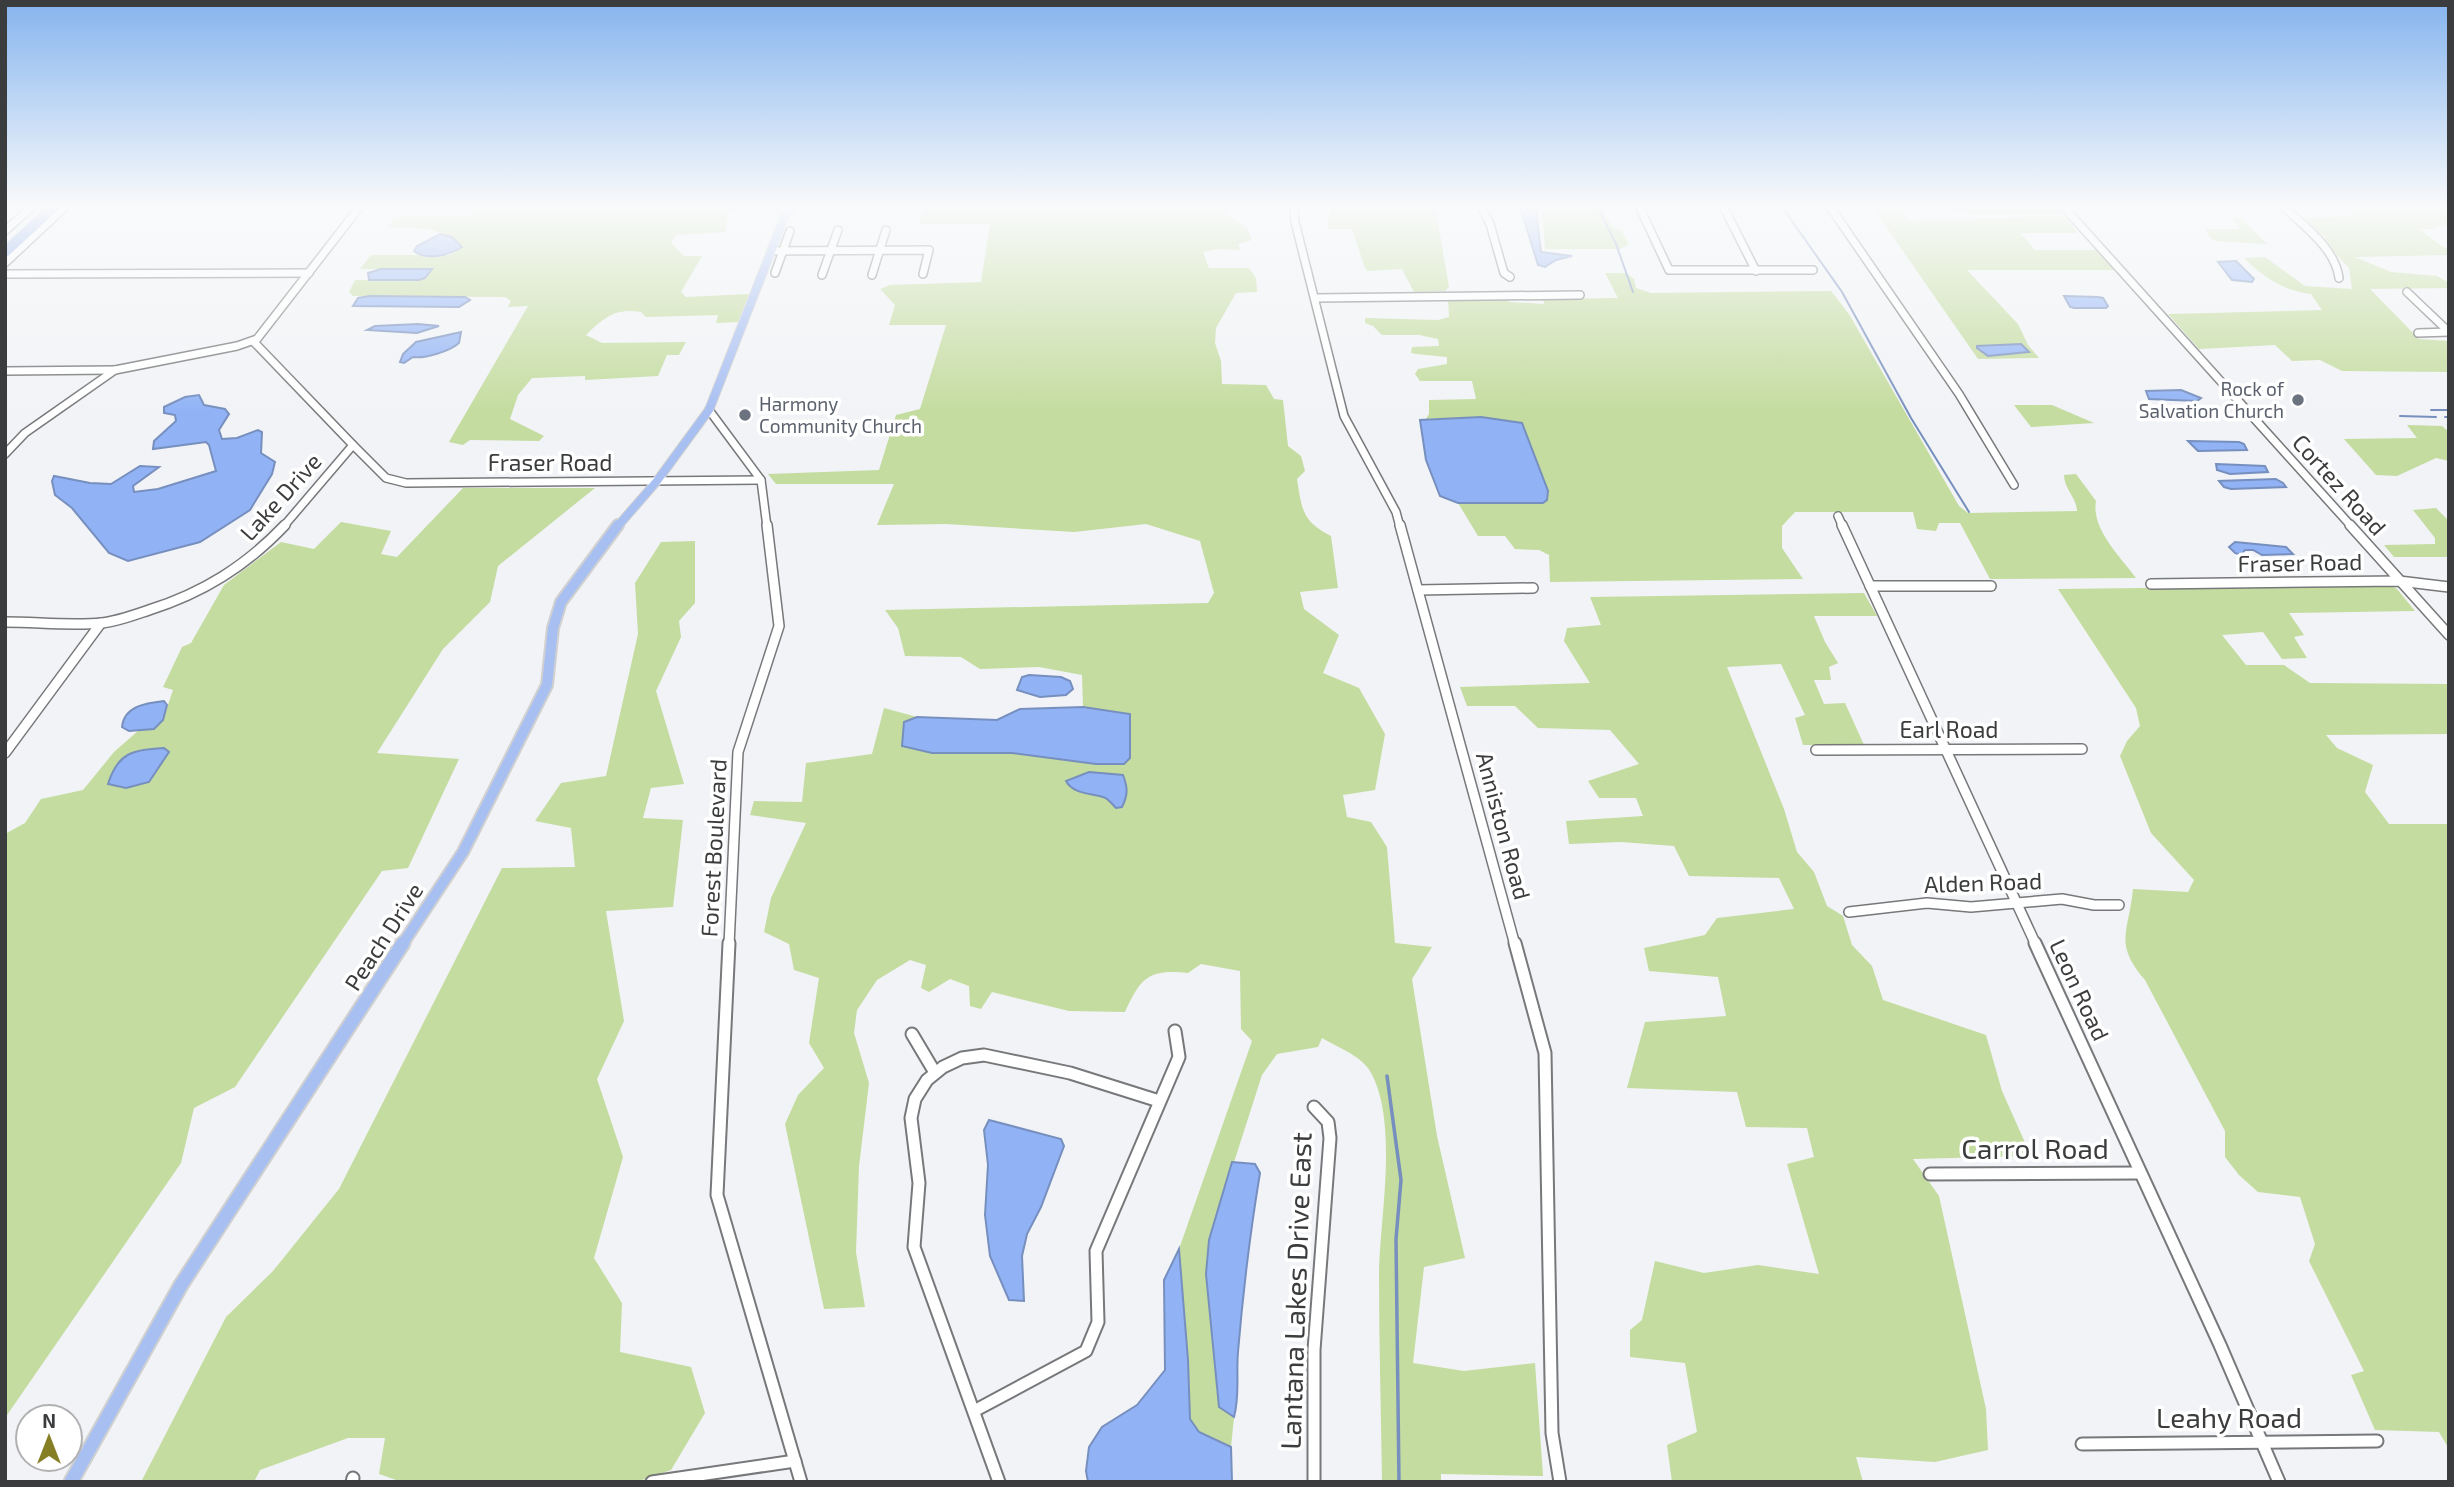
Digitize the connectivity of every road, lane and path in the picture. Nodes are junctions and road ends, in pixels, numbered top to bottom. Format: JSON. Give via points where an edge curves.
{"nodes":[{"id":1,"x":189,"y":273,"type":"edge"},
{"id":2,"x":309,"y":273,"type":"edge"},
{"id":3,"x":762,"y":273,"type":"edge"},
{"id":4,"x":1309,"y":273,"type":"edge"},
{"id":5,"x":1506,"y":273,"type":"edge"},
{"id":6,"x":1876,"y":273,"type":"edge"},
{"id":7,"x":2123,"y":273,"type":"edge"},
{"id":8,"x":2338,"y":273,"type":"edge"},
{"id":9,"x":5,"y":274,"type":"edge"},
{"id":10,"x":1510,"y":277,"type":"dead end"},
{"id":11,"x":2339,"y":278,"type":"dead end"},
{"id":12,"x":2407,"y":292,"type":"dead end"},
{"id":13,"x":1580,"y":295,"type":"dead end"},
{"id":14,"x":1315,"y":298,"type":"junction"},
{"id":15,"x":2418,"y":332,"type":"dead end"},
{"id":16,"x":253,"y":341,"type":"junction"},
{"id":17,"x":115,"y":370,"type":"junction"},
{"id":18,"x":5,"y":371,"type":"edge"},
{"id":19,"x":709,"y":410,"type":"junction"},
{"id":20,"x":353,"y":445,"type":"junction"},
{"id":21,"x":5,"y":454,"type":"edge"},
{"id":22,"x":657,"y":481,"type":"junction"},
{"id":23,"x":761,"y":481,"type":"junction"},
{"id":24,"x":2014,"y":485,"type":"dead end"},
{"id":25,"x":1838,"y":516,"type":"dead end"},
{"id":26,"x":2399,"y":581,"type":"junction"},
{"id":27,"x":2151,"y":584,"type":"dead end"},
{"id":28,"x":1870,"y":586,"type":"junction"},
{"id":29,"x":1991,"y":586,"type":"dead end"},
{"id":30,"x":2449,"y":587,"type":"edge"},
{"id":31,"x":1533,"y":588,"type":"dead end"},
{"id":32,"x":1418,"y":590,"type":"junction"},
{"id":33,"x":5,"y":622,"type":"edge"},
{"id":34,"x":101,"y":623,"type":"junction"},
{"id":35,"x":2449,"y":635,"type":"edge"},
{"id":36,"x":2082,"y":749,"type":"dead end"},
{"id":37,"x":1816,"y":750,"type":"dead end"},
{"id":38,"x":1945,"y":750,"type":"junction"},
{"id":39,"x":5,"y":753,"type":"edge"},
{"id":40,"x":2016,"y":904,"type":"junction"},
{"id":41,"x":2119,"y":905,"type":"dead end"},
{"id":42,"x":1849,"y":912,"type":"dead end"},
{"id":43,"x":1175,"y":1031,"type":"dead end"},
{"id":44,"x":912,"y":1034,"type":"dead end"},
{"id":45,"x":934,"y":1071,"type":"junction"},
{"id":46,"x":1159,"y":1101,"type":"junction"},
{"id":47,"x":1314,"y":1107,"type":"dead end"},
{"id":48,"x":2140,"y":1173,"type":"junction"},
{"id":49,"x":1930,"y":1174,"type":"dead end"},
{"id":50,"x":974,"y":1411,"type":"junction"},
{"id":51,"x":2377,"y":1441,"type":"dead end"},
{"id":52,"x":2264,"y":1443,"type":"junction"},
{"id":53,"x":2082,"y":1444,"type":"dead end"},
{"id":54,"x":795,"y":1461,"type":"junction"},
{"id":55,"x":71,"y":1482,"type":"edge"},
{"id":56,"x":652,"y":1482,"type":"edge"},
{"id":57,"x":801,"y":1482,"type":"edge"},
{"id":58,"x":999,"y":1482,"type":"edge"},
{"id":59,"x":1314,"y":1482,"type":"edge"},
{"id":60,"x":1560,"y":1482,"type":"edge"},
{"id":61,"x":2279,"y":1482,"type":"edge"}],
"edges":[{"from":1,"to":9,"type":"street"},
{"from":2,"to":16,"type":"street"},
{"from":3,"to":19,"type":"main road"},
{"from":4,"to":14,"type":"street","name":"Anniston Road"},
{"from":5,"to":10,"type":"street"},
{"from":6,"to":24,"type":"street","via":[[1959,394]]},
{"from":7,"to":26,"type":"street","name":"Cortez Road"},
{"from":8,"to":11,"type":"street"},
{"from":12,"to":15,"type":"street","via":[[2449,332]]},
{"from":13,"to":14,"type":"street"},
{"from":14,"to":32,"type":"street","name":"Anniston Road","via":[[1344,416],[1396,512]]},
{"from":16,"to":17,"type":"street"},
{"from":16,"to":20,"type":"street","name":"Lake Drive"},
{"from":17,"to":18,"type":"street"},
{"from":17,"to":21,"type":"street","via":[[25,433]]},
{"from":19,"to":22,"type":"main road","name":"Peach Drive"},
{"from":19,"to":23,"type":"street","name":"Forest Boulevard"},
{"from":20,"to":22,"type":"street","name":"Fraser Road","via":[[386,478],[399,482]]},
{"from":20,"to":34,"type":"street","name":"Lake Drive","via":[[258,554],[192,597]]},
{"from":22,"to":23,"type":"street","name":"Fraser Road"},
{"from":22,"to":55,"type":"main road","name":"Peach Drive","via":[[561,602],[553,628],[547,685],[483,816],[181,1285]]},
{"from":23,"to":54,"type":"street","name":"Forest Boulevard","via":[[779,626],[738,752],[717,1195]]},
{"from":25,"to":28,"type":"street","name":"Leon Road"},
{"from":26,"to":27,"type":"street","name":"Fraser Road"},
{"from":26,"to":30,"type":"street","name":"Fraser Road"},
{"from":26,"to":35,"type":"street","name":"Cortez Road"},
{"from":28,"to":29,"type":"street"},
{"from":28,"to":38,"type":"street","name":"Leon Road"},
{"from":31,"to":32,"type":"street"},
{"from":32,"to":60,"type":"street","name":"Anniston Road","via":[[1545,1053],[1552,1430]]},
{"from":33,"to":34,"type":"street","name":"Lake Drive"},
{"from":34,"to":39,"type":"street"},
{"from":36,"to":38,"type":"street","name":"Earl Road"},
{"from":37,"to":38,"type":"street","name":"Earl Road"},
{"from":38,"to":40,"type":"street","name":"Leon Road"},
{"from":40,"to":41,"type":"street","name":"Alden Road","via":[[2062,899]]},
{"from":40,"to":42,"type":"street","name":"Alden Road","via":[[1971,907],[1927,903]]},
{"from":40,"to":48,"type":"street","name":"Leon Road"},
{"from":43,"to":46,"type":"street","via":[[1179,1057]]},
{"from":44,"to":45,"type":"street"},
{"from":45,"to":46,"type":"street","via":[[986,1054],[1062,1069]]},
{"from":45,"to":50,"type":"street","via":[[912,1110],[919,1183],[912,1227],[914,1247]]},
{"from":46,"to":50,"type":"street","via":[[1096,1251],[1097,1329],[1086,1351]]},
{"from":47,"to":59,"type":"street","name":"Lantana Lakes Drive East","via":[[1328,1122],[1330,1138],[1314,1350]]},
{"from":48,"to":49,"type":"street","name":"Carrol Road"},
{"from":48,"to":52,"type":"street","name":"Leon Road"},
{"from":50,"to":58,"type":"street"},
{"from":51,"to":52,"type":"street","name":"Leahy Road"},
{"from":52,"to":53,"type":"street","name":"Leahy Road"},
{"from":52,"to":61,"type":"street","name":"Leon Road"},
{"from":54,"to":56,"type":"street"},
{"from":54,"to":57,"type":"street","name":"Forest Boulevard"}]}
